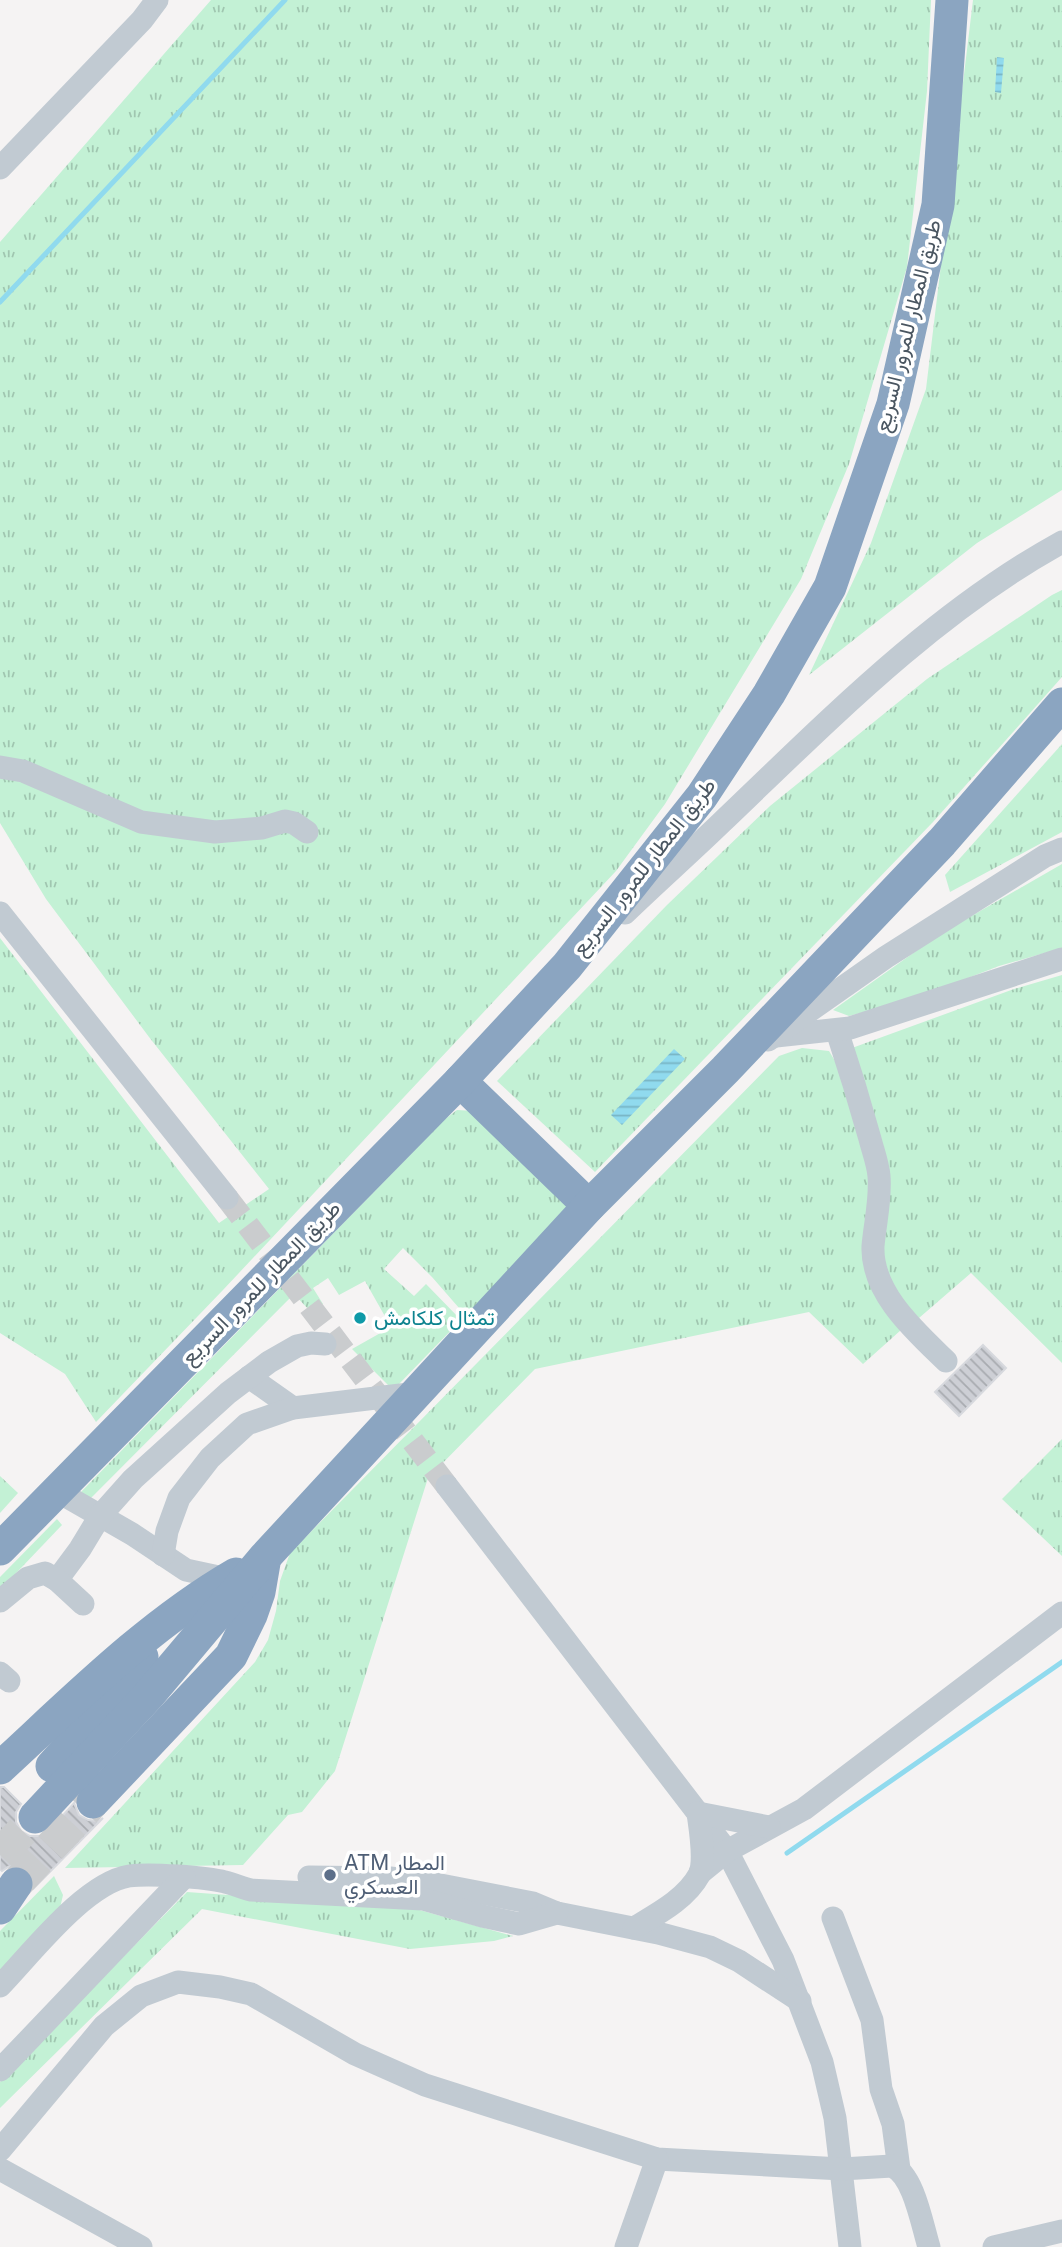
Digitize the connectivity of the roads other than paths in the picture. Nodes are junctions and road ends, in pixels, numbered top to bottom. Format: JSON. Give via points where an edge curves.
{"nodes":[{"id":1,"x":158,"y":0,"type":"edge"},
{"id":2,"x":952,"y":0,"type":"edge"},
{"id":3,"x":0,"y":168,"type":"edge"},
{"id":4,"x":1062,"y":542,"type":"edge"},
{"id":5,"x":1062,"y":704,"type":"edge"},
{"id":6,"x":0,"y":767,"type":"edge"},
{"id":7,"x":307,"y":832,"type":"dead end"},
{"id":8,"x":1062,"y":849,"type":"edge"},
{"id":9,"x":0,"y":913,"type":"edge"},
{"id":10,"x":1062,"y":959,"type":"edge"},
{"id":11,"x":567,"y":965,"type":"junction"},
{"id":12,"x":837,"y":1031,"type":"junction"},
{"id":13,"x":773,"y":1037,"type":"junction"},
{"id":14,"x":725,"y":1070,"type":"junction"},
{"id":15,"x":460,"y":1081,"type":"junction"},
{"id":16,"x":227,"y":1198,"type":"tunnel mouth"},
{"id":17,"x":589,"y":1206,"type":"junction"},
{"id":18,"x":325,"y":1344,"type":"dead end"},
{"id":19,"x":946,"y":1361,"type":"dead end"},
{"id":20,"x":249,"y":1377,"type":"junction"},
{"id":21,"x":417,"y":1393,"type":"junction"},
{"id":22,"x":293,"y":1408,"type":"junction"},
{"id":23,"x":447,"y":1486,"type":"tunnel mouth"},
{"id":24,"x":57,"y":1491,"type":"junction"},
{"id":25,"x":100,"y":1516,"type":"junction"},
{"id":26,"x":0,"y":1549,"type":"edge"},
{"id":27,"x":163,"y":1555,"type":"junction"},
{"id":28,"x":265,"y":1557,"type":"junction"},
{"id":29,"x":228,"y":1579,"type":"junction"},
{"id":30,"x":57,"y":1580,"type":"junction"},
{"id":31,"x":0,"y":1601,"type":"edge"},
{"id":32,"x":83,"y":1604,"type":"dead end"},
{"id":33,"x":1062,"y":1613,"type":"edge"},
{"id":34,"x":162,"y":1626,"type":"junction"},
{"id":35,"x":0,"y":1768,"type":"edge"},
{"id":36,"x":93,"y":1801,"type":"tunnel mouth"},
{"id":37,"x":698,"y":1813,"type":"junction"},
{"id":38,"x":769,"y":1827,"type":"junction"},
{"id":39,"x":727,"y":1851,"type":"junction"},
{"id":40,"x":700,"y":1873,"type":"junction"},
{"id":41,"x":184,"y":1877,"type":"junction"},
{"id":42,"x":225,"y":1882,"type":"junction"},
{"id":43,"x":488,"y":1894,"type":"junction"},
{"id":44,"x":557,"y":1913,"type":"junction"},
{"id":45,"x":482,"y":1916,"type":"junction"},
{"id":46,"x":833,"y":1918,"type":"dead end"},
{"id":47,"x":634,"y":1928,"type":"junction"},
{"id":48,"x":0,"y":1986,"type":"edge"},
{"id":49,"x":800,"y":2001,"type":"junction"},
{"id":50,"x":0,"y":2070,"type":"edge"},
{"id":51,"x":0,"y":2150,"type":"edge"},
{"id":52,"x":657,"y":2159,"type":"junction"},
{"id":53,"x":0,"y":2169,"type":"edge"},
{"id":54,"x":842,"y":2169,"type":"junction"},
{"id":55,"x":899,"y":2169,"type":"junction"},
{"id":56,"x":1062,"y":2231,"type":"edge"},
{"id":57,"x":141,"y":2247,"type":"edge"},
{"id":58,"x":626,"y":2247,"type":"edge"},
{"id":59,"x":850,"y":2247,"type":"edge"},
{"id":60,"x":929,"y":2247,"type":"edge"},
{"id":61,"x":994,"y":2247,"type":"edge"}],
"edges":[{"from":1,"to":3,"type":"street"},
{"from":2,"to":11,"type":"highway","name":"طريق المطار للمرور السريع","via":[[938,205],[893,404],[830,587],[769,694],[702,796]]},
{"from":4,"to":11,"type":"street","via":[[978,596],[894,661]]},
{"from":5,"to":14,"type":"highway","via":[[942,842]]},
{"from":6,"to":7,"type":"street","via":[[23,771],[141,822],[215,832],[285,821]]},
{"from":8,"to":13,"type":"street","via":[[886,957]]},
{"from":9,"to":16,"type":"street"},
{"from":10,"to":12,"type":"street"},
{"from":11,"to":15,"type":"highway","name":"طريق المطار للمرور السريع"},
{"from":12,"to":13,"type":"street"},
{"from":12,"to":19,"type":"street","via":[[879,1175],[873,1249],[878,1276],[911,1327]]},
{"from":13,"to":14,"type":"street"},
{"from":14,"to":17,"type":"highway"},
{"from":15,"to":17,"type":"highway"},
{"from":15,"to":24,"type":"highway","name":"طريق المطار للمرور السريع"},
{"from":17,"to":21,"type":"highway"},
{"from":18,"to":20,"type":"street","via":[[297,1346]]},
{"from":20,"to":22,"type":"street"},
{"from":20,"to":25,"type":"street","via":[[133,1479]]},
{"from":21,"to":22,"type":"street"},
{"from":21,"to":28,"type":"highway"},
{"from":22,"to":27,"type":"street","via":[[247,1424],[210,1458],[178,1498]]},
{"from":23,"to":37,"type":"street"},
{"from":24,"to":25,"type":"street"},
{"from":24,"to":26,"type":"highway","name":"طريق المطار للمرور السريع"},
{"from":25,"to":27,"type":"street"},
{"from":25,"to":30,"type":"street"},
{"from":27,"to":29,"type":"street","via":[[186,1570]]},
{"from":28,"to":29,"type":"highway"},
{"from":28,"to":34,"type":"highway","via":[[148,1696],[28,1810]]},
{"from":28,"to":36,"type":"highway","via":[[259,1592],[231,1656]]},
{"from":29,"to":34,"type":"highway"},
{"from":30,"to":31,"type":"street","via":[[45,1573],[28,1578]]},
{"from":30,"to":32,"type":"street"},
{"from":33,"to":38,"type":"street","via":[[804,1809]]},
{"from":34,"to":35,"type":"highway"},
{"from":37,"to":38,"type":"street"},
{"from":37,"to":39,"type":"street"},
{"from":37,"to":40,"type":"street"},
{"from":38,"to":39,"type":"street"},
{"from":39,"to":40,"type":"street"},
{"from":39,"to":49,"type":"street"},
{"from":40,"to":47,"type":"street","via":[[683,1894]]},
{"from":41,"to":42,"type":"street"},
{"from":41,"to":48,"type":"street","via":[[129,1876],[105,1884],[72,1911]]},
{"from":41,"to":50,"type":"street"},
{"from":42,"to":43,"type":"street","via":[[254,1876],[390,1878]]},
{"from":42,"to":45,"type":"street","via":[[251,1889],[424,1899]]},
{"from":43,"to":44,"type":"street"},
{"from":43,"to":45,"type":"street"},
{"from":44,"to":45,"type":"street","via":[[519,1924]]},
{"from":44,"to":47,"type":"street"},
{"from":46,"to":55,"type":"street","via":[[872,2020]]},
{"from":47,"to":49,"type":"street","via":[[710,1947]]},
{"from":49,"to":54,"type":"street","via":[[822,2062]]},
{"from":51,"to":52,"type":"street","via":[[104,2026],[141,1996],[178,1982],[251,1994],[355,2054],[425,2085]]},
{"from":52,"to":54,"type":"street"},
{"from":52,"to":58,"type":"street"},
{"from":53,"to":57,"type":"street"},
{"from":54,"to":55,"type":"street"},
{"from":54,"to":59,"type":"street"},
{"from":55,"to":60,"type":"street","via":[[907,2179]]},
{"from":56,"to":61,"type":"street"}]}
